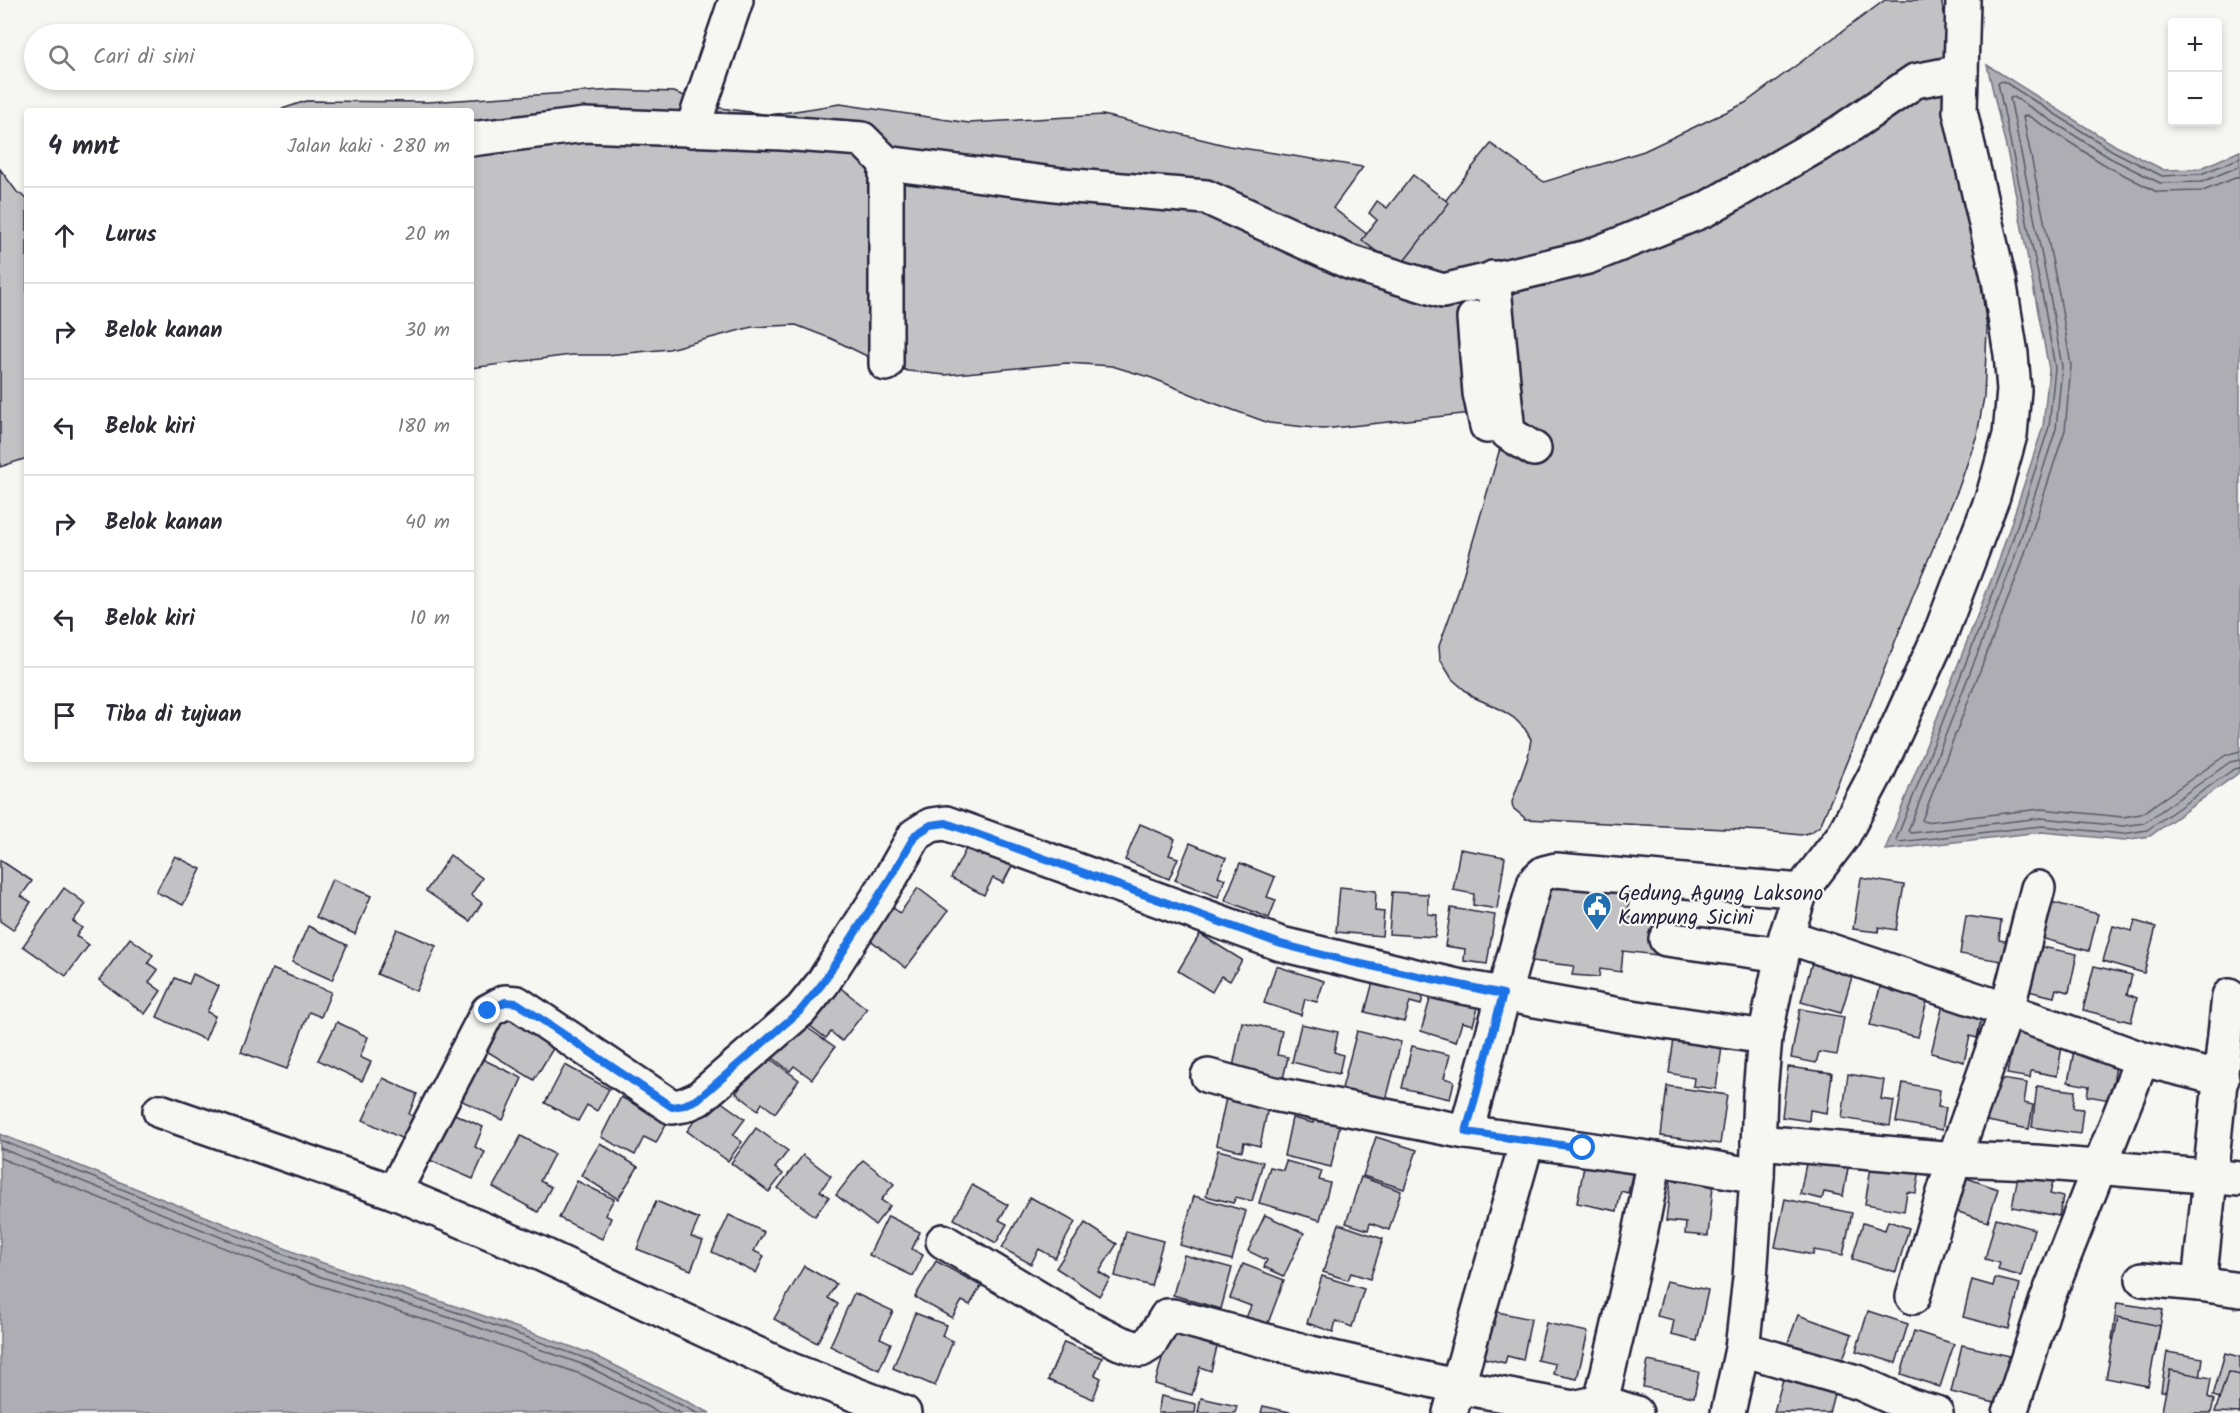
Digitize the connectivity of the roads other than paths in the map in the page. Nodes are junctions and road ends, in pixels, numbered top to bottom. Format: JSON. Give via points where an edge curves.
{"nodes":[{"id":1,"x":736,"y":0,"type":"edge"},
{"id":2,"x":1963,"y":8,"type":"edge"},
{"id":3,"x":1961,"y":72,"type":"junction"},
{"id":4,"x":692,"y":130,"type":"junction"},
{"id":5,"x":474,"y":139,"type":"edge"},
{"id":6,"x":886,"y":163,"type":"junction"},
{"id":7,"x":1482,"y":281,"type":"junction"},
{"id":8,"x":886,"y":364,"type":"dead end"},
{"id":9,"x":1487,"y":426,"type":"dead end"},
{"id":10,"x":1534,"y":449,"type":"dead end"},
{"id":11,"x":2038,"y":888,"type":"dead end"},
{"id":12,"x":1801,"y":891,"type":"junction"},
{"id":13,"x":1666,"y":939,"type":"dead end"},
{"id":14,"x":1784,"y":945,"type":"junction"},
{"id":15,"x":1503,"y":994,"type":"junction"},
{"id":16,"x":2229,"y":996,"type":"dead end"},
{"id":17,"x":2007,"y":1010,"type":"junction"},
{"id":18,"x":1765,"y":1037,"type":"junction"},
{"id":19,"x":2142,"y":1059,"type":"junction"},
{"id":20,"x":1208,"y":1076,"type":"dead end"},
{"id":21,"x":2222,"y":1079,"type":"junction"},
{"id":22,"x":160,"y":1111,"type":"dead end"},
{"id":23,"x":1466,"y":1132,"type":"junction"},
{"id":24,"x":1527,"y":1141,"type":"junction"},
{"id":25,"x":1758,"y":1143,"type":"junction"},
{"id":26,"x":1655,"y":1159,"type":"junction"},
{"id":27,"x":1954,"y":1159,"type":"junction"},
{"id":28,"x":2100,"y":1169,"type":"junction"},
{"id":29,"x":1757,"y":1176,"type":"junction"},
{"id":30,"x":2226,"y":1179,"type":"edge"},
{"id":31,"x":394,"y":1192,"type":"junction"},
{"id":32,"x":943,"y":1241,"type":"dead end"},
{"id":33,"x":2144,"y":1279,"type":"dead end"},
{"id":34,"x":2199,"y":1284,"type":"junction"},
{"id":35,"x":2240,"y":1290,"type":"edge"},
{"id":36,"x":1913,"y":1297,"type":"dead end"},
{"id":37,"x":1742,"y":1349,"type":"junction"},
{"id":38,"x":1453,"y":1400,"type":"edge"},
{"id":39,"x":1601,"y":1402,"type":"junction"},
{"id":40,"x":904,"y":1413,"type":"edge"},
{"id":41,"x":1636,"y":1413,"type":"edge"},
{"id":42,"x":1728,"y":1413,"type":"edge"},
{"id":43,"x":1936,"y":1413,"type":"edge"},
{"id":44,"x":2010,"y":1413,"type":"edge"}],
"edges":[{"from":1,"to":4,"type":"street"},
{"from":2,"to":3,"type":"street"},
{"from":3,"to":7,"type":"street","via":[[1915,81],[1839,133],[1704,210],[1588,257]]},
{"from":3,"to":12,"type":"street","via":[[1960,111],[1999,280],[2011,354],[2014,390],[2010,435],[1993,496],[1941,632],[1878,770],[1843,836]]},
{"from":4,"to":5,"type":"street","via":[[585,125]]},
{"from":4,"to":6,"type":"street","via":[[862,139]]},
{"from":6,"to":7,"type":"street","via":[[1062,185],[1206,197],[1349,262],[1443,291]]},
{"from":6,"to":8,"type":"street"},
{"from":7,"to":9,"type":"street","via":[[1480,393]]},
{"from":7,"to":10,"type":"street","via":[[1508,433]]},
{"from":11,"to":17,"type":"street"},
{"from":12,"to":14,"type":"street"},
{"from":12,"to":15,"type":"street","via":[[1556,870],[1544,873],[1535,881]]},
{"from":13,"to":14,"type":"street"},
{"from":14,"to":17,"type":"street"},
{"from":14,"to":18,"type":"street"},
{"from":15,"to":18,"type":"street"},
{"from":15,"to":23,"type":"street"},
{"from":15,"to":31,"type":"street","via":[[1281,944],[946,823],[931,825],[915,835],[822,984],[801,1010],[698,1099],[684,1105],[672,1107],[517,1003],[505,1002],[488,1011]]},
{"from":16,"to":21,"type":"street"},
{"from":17,"to":19,"type":"street"},
{"from":17,"to":27,"type":"street"},
{"from":18,"to":25,"type":"street"},
{"from":19,"to":21,"type":"street"},
{"from":19,"to":28,"type":"street"},
{"from":20,"to":23,"type":"street","via":[[1274,1094]]},
{"from":21,"to":30,"type":"street"},
{"from":22,"to":31,"type":"street"},
{"from":23,"to":24,"type":"street"},
{"from":24,"to":26,"type":"street"},
{"from":24,"to":38,"type":"street"},
{"from":25,"to":27,"type":"street"},
{"from":25,"to":29,"type":"street"},
{"from":26,"to":29,"type":"street"},
{"from":26,"to":39,"type":"street"},
{"from":27,"to":28,"type":"street"},
{"from":27,"to":36,"type":"street"},
{"from":28,"to":30,"type":"street"},
{"from":28,"to":44,"type":"street","via":[[2046,1302]]},
{"from":29,"to":37,"type":"street"},
{"from":30,"to":34,"type":"street"},
{"from":31,"to":40,"type":"street","via":[[537,1252],[790,1370]]},
{"from":32,"to":38,"type":"street","via":[[1120,1344],[1141,1350],[1149,1345],[1167,1316],[1173,1316],[1311,1353]]},
{"from":33,"to":34,"type":"street"},
{"from":34,"to":35,"type":"street"},
{"from":37,"to":42,"type":"street"},
{"from":37,"to":43,"type":"street","via":[[1860,1383]]},
{"from":38,"to":39,"type":"street","via":[[1573,1408]]},
{"from":39,"to":41,"type":"street"}]}
